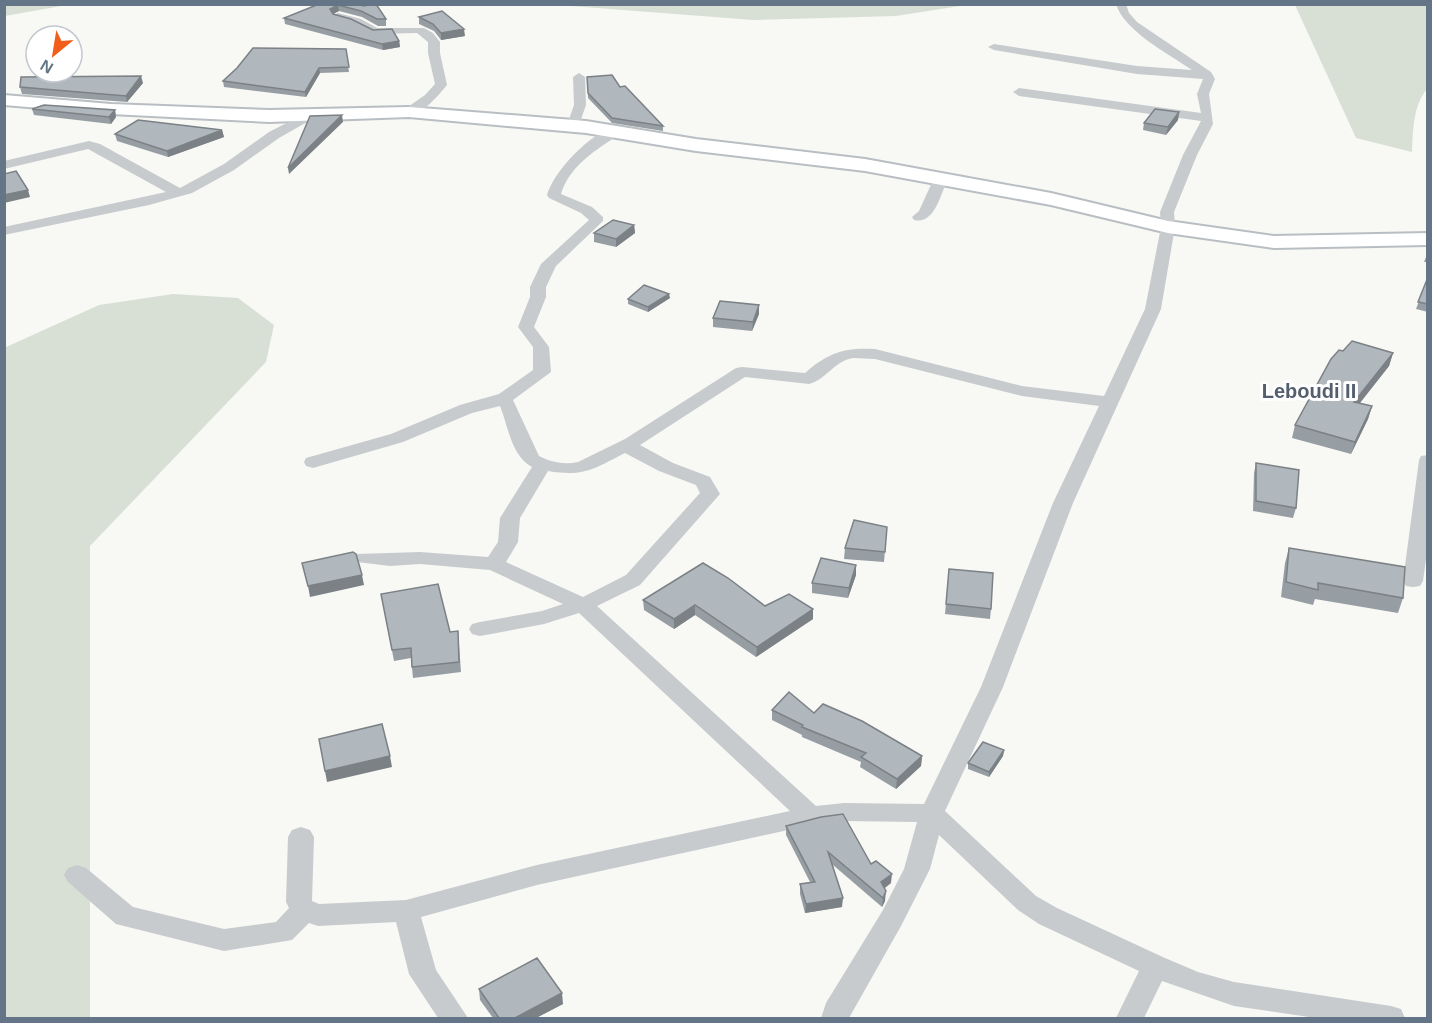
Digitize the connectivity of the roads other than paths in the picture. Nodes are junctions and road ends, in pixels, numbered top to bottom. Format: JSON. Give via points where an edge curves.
{"nodes":[{"id":1,"x":1121,"y":4,"type":"edge"},
{"id":2,"x":338,"y":16,"type":"edge"},
{"id":3,"x":994,"y":47,"type":"dead end"},
{"id":4,"x":1207,"y":75,"type":"junction"},
{"id":5,"x":579,"y":77,"type":"dead end"},
{"id":6,"x":1019,"y":92,"type":"dead end"},
{"id":7,"x":4,"y":100,"type":"edge"},
{"id":8,"x":409,"y":112,"type":"junction"},
{"id":9,"x":310,"y":114,"type":"junction"},
{"id":10,"x":1208,"y":118,"type":"junction"},
{"id":11,"x":573,"y":125,"type":"junction"},
{"id":12,"x":615,"y":131,"type":"junction"},
{"id":13,"x":4,"y":165,"type":"edge"},
{"id":14,"x":941,"y":178,"type":"junction"},
{"id":15,"x":178,"y":192,"type":"junction"},
{"id":16,"x":919,"y":217,"type":"dead end"},
{"id":17,"x":1168,"y":227,"type":"junction"},
{"id":18,"x":4,"y":231,"type":"edge"},
{"id":19,"x":1428,"y":239,"type":"edge"},
{"id":20,"x":502,"y":399,"type":"junction"},
{"id":21,"x":1108,"y":402,"type":"junction"},
{"id":22,"x":631,"y":443,"type":"junction"},
{"id":23,"x":1428,"y":460,"type":"edge"},
{"id":24,"x":313,"y":462,"type":"dead end"},
{"id":25,"x":542,"y":465,"type":"junction"},
{"id":26,"x":364,"y":558,"type":"dead end"},
{"id":27,"x":494,"y":564,"type":"junction"},
{"id":28,"x":1413,"y":581,"type":"dead end"},
{"id":29,"x":583,"y":605,"type":"junction"},
{"id":30,"x":480,"y":629,"type":"dead end"},
{"id":31,"x":932,"y":813,"type":"junction"},
{"id":32,"x":811,"y":816,"type":"junction"},
{"id":33,"x":301,"y":837,"type":"dead end"},
{"id":34,"x":77,"y":875,"type":"dead end"},
{"id":35,"x":304,"y":910,"type":"junction"},
{"id":36,"x":406,"y":911,"type":"junction"},
{"id":37,"x":1155,"y":966,"type":"junction"},
{"id":38,"x":454,"y":1018,"type":"edge"},
{"id":39,"x":835,"y":1018,"type":"edge"},
{"id":40,"x":1130,"y":1018,"type":"edge"},
{"id":41,"x":1391,"y":1018,"type":"edge"}],
"edges":[{"from":1,"to":4,"type":"street","via":[[1133,24]]},
{"from":2,"to":8,"type":"street","via":[[375,31],[417,30],[432,39],[441,85]]},
{"from":3,"to":4,"type":"street","via":[[1137,70]]},
{"from":4,"to":10,"type":"street","via":[[1203,94]]},
{"from":5,"to":11,"type":"street","via":[[580,105]]},
{"from":6,"to":10,"type":"street"},
{"from":7,"to":9,"type":"street","via":[[111,109],[269,116]]},
{"from":8,"to":9,"type":"street"},
{"from":8,"to":11,"type":"street"},
{"from":9,"to":15,"type":"street","via":[[208,180]]},
{"from":10,"to":17,"type":"street","via":[[1167,212]]},
{"from":11,"to":12,"type":"street"},
{"from":12,"to":14,"type":"street"},
{"from":12,"to":20,"type":"street","via":[[566,168],[556,183],[554,195],[593,213],[596,221],[556,256],[538,287],[526,327],[541,347],[542,372]]},
{"from":13,"to":15,"type":"street","via":[[89,145]]},
{"from":14,"to":16,"type":"street","via":[[925,214]]},
{"from":14,"to":17,"type":"street"},
{"from":15,"to":18,"type":"street"},
{"from":17,"to":19,"type":"street","via":[[1274,242]]},
{"from":17,"to":21,"type":"street","via":[[1153,309]]},
{"from":20,"to":24,"type":"street","via":[[466,409],[397,438]]},
{"from":20,"to":25,"type":"street","via":[[510,408],[531,459]]},
{"from":21,"to":22,"type":"street","via":[[1022,391],[855,352],[837,355],[809,379],[742,372]]},
{"from":21,"to":31,"type":"street","via":[[1063,503],[992,687]]},
{"from":22,"to":25,"type":"street","via":[[571,469]]},
{"from":22,"to":29,"type":"street","via":[[632,449],[652,460],[703,481],[710,494],[633,580]]},
{"from":23,"to":28,"type":"street"},
{"from":25,"to":27,"type":"street","via":[[510,518],[508,543]]},
{"from":26,"to":27,"type":"street"},
{"from":27,"to":29,"type":"street"},
{"from":29,"to":30,"type":"street"},
{"from":29,"to":32,"type":"street"},
{"from":31,"to":32,"type":"street","via":[[844,812]]},
{"from":31,"to":37,"type":"street","via":[[1028,903]]},
{"from":31,"to":39,"type":"street","via":[[917,869]]},
{"from":32,"to":36,"type":"street","via":[[537,875]]},
{"from":33,"to":35,"type":"street","via":[[299,902]]},
{"from":34,"to":35,"type":"street","via":[[125,916],[224,940],[283,932]]},
{"from":35,"to":36,"type":"street","via":[[339,916]]},
{"from":36,"to":38,"type":"street","via":[[423,974]]},
{"from":37,"to":40,"type":"street"},
{"from":37,"to":41,"type":"street","via":[[1234,994]]}]}
